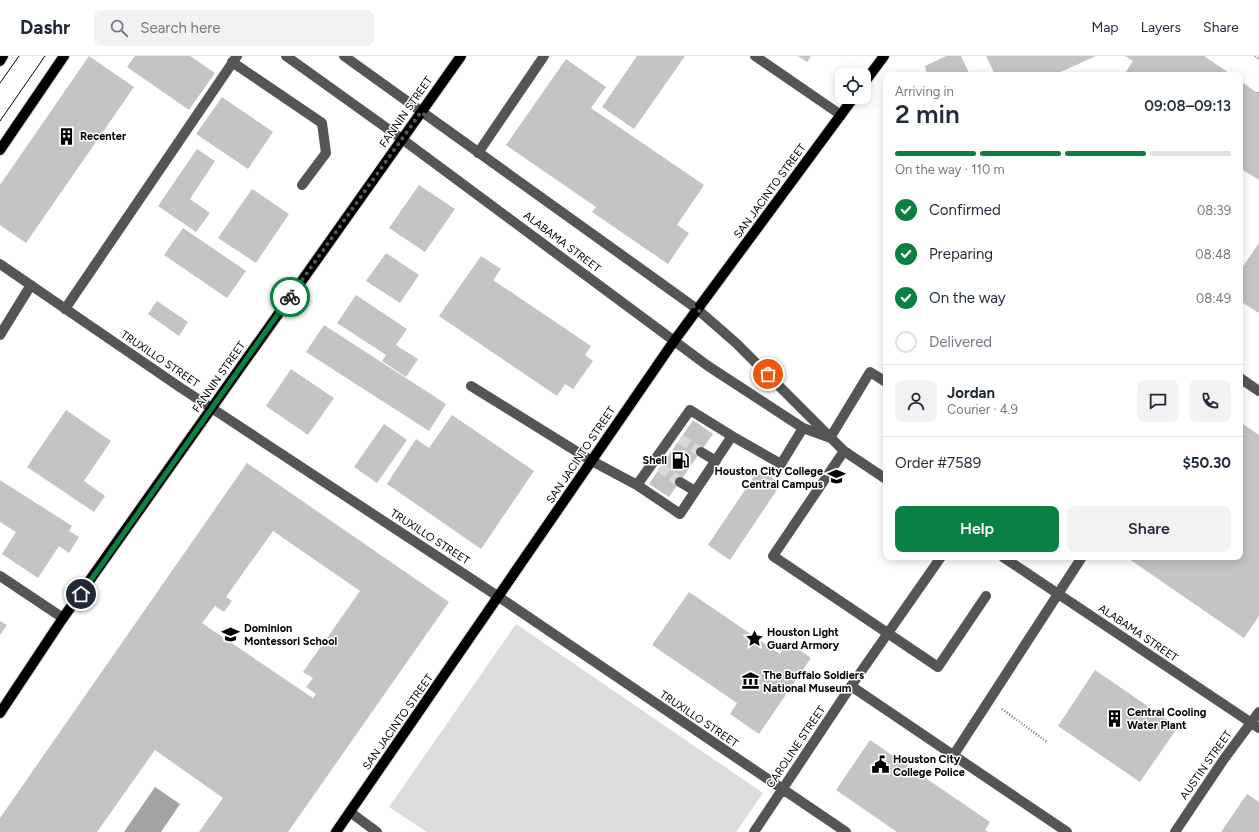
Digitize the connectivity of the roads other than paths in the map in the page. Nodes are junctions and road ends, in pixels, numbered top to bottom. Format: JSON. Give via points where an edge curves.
{"nodes":[{"id":1,"x":3,"y":56,"type":"edge"},
{"id":2,"x":64,"y":56,"type":"edge"},
{"id":3,"x":286,"y":56,"type":"edge"},
{"id":4,"x":344,"y":56,"type":"edge"},
{"id":5,"x":544,"y":56,"type":"edge"},
{"id":6,"x":755,"y":56,"type":"edge"},
{"id":7,"x":884,"y":56,"type":"edge"},
{"id":8,"x":458,"y":57,"type":"edge"},
{"id":9,"x":234,"y":59,"type":"edge"},
{"id":10,"x":0,"y":61,"type":"edge"},
{"id":11,"x":871,"y":74,"type":"edge"},
{"id":12,"x":849,"y":104,"type":"edge"},
{"id":13,"x":421,"y":112,"type":"junction"},
{"id":14,"x":841,"y":115,"type":"junction"},
{"id":15,"x":402,"y":139,"type":"junction"},
{"id":16,"x":0,"y":150,"type":"edge"},
{"id":17,"x":478,"y":153,"type":"junction"},
{"id":18,"x":302,"y":185,"type":"dead end"},
{"id":19,"x":0,"y":264,"type":"edge"},
{"id":20,"x":31,"y":285,"type":"junction"},
{"id":21,"x":65,"y":309,"type":"junction"},
{"id":22,"x":697,"y":309,"type":"junction"},
{"id":23,"x":0,"y":335,"type":"edge"},
{"id":24,"x":674,"y":341,"type":"junction"},
{"id":25,"x":883,"y":380,"type":"edge"},
{"id":26,"x":1243,"y":380,"type":"edge"},
{"id":27,"x":471,"y":386,"type":"dead end"},
{"id":28,"x":1259,"y":391,"type":"edge"},
{"id":29,"x":212,"y":408,"type":"junction"},
{"id":30,"x":803,"y":428,"type":"junction"},
{"id":31,"x":732,"y":436,"type":"junction"},
{"id":32,"x":830,"y":438,"type":"junction"},
{"id":33,"x":844,"y":451,"type":"junction"},
{"id":34,"x":701,"y":452,"type":"tunnel mouth"},
{"id":35,"x":716,"y":460,"type":"junction"},
{"id":36,"x":592,"y":461,"type":"junction"},
{"id":37,"x":883,"y":477,"type":"edge"},
{"id":38,"x":680,"y":482,"type":"tunnel mouth"},
{"id":39,"x":636,"y":485,"type":"junction"},
{"id":40,"x":695,"y":491,"type":"junction"},
{"id":41,"x":939,"y":560,"type":"edge"},
{"id":42,"x":1008,"y":560,"type":"edge"},
{"id":43,"x":1080,"y":560,"type":"edge"},
{"id":44,"x":0,"y":576,"type":"edge"},
{"id":45,"x":1059,"y":594,"type":"junction"},
{"id":46,"x":986,"y":596,"type":"dead end"},
{"id":47,"x":499,"y":597,"type":"junction"},
{"id":48,"x":63,"y":618,"type":"junction"},
{"id":49,"x":888,"y":633,"type":"junction"},
{"id":50,"x":851,"y":686,"type":"junction"},
{"id":51,"x":1259,"y":712,"type":"edge"},
{"id":52,"x":0,"y":714,"type":"edge"},
{"id":53,"x":1255,"y":725,"type":"edge"},
{"id":54,"x":953,"y":756,"type":"junction"},
{"id":55,"x":783,"y":790,"type":"junction"},
{"id":56,"x":350,"y":812,"type":"junction"},
{"id":57,"x":336,"y":832,"type":"edge"},
{"id":58,"x":377,"y":832,"type":"edge"},
{"id":59,"x":754,"y":832,"type":"edge"},
{"id":60,"x":846,"y":832,"type":"edge"},
{"id":61,"x":1067,"y":832,"type":"edge"},
{"id":62,"x":1175,"y":832,"type":"edge"}],
"edges":[{"from":1,"to":10,"type":"main road"},
{"from":2,"to":16,"type":"main road"},
{"from":3,"to":15,"type":"street","name":"ALABAMA STREET"},
{"from":4,"to":13,"type":"street","name":"ALABAMA STREET"},
{"from":5,"to":17,"type":"street"},
{"from":6,"to":14,"type":"street"},
{"from":7,"to":11,"type":"main road"},
{"from":8,"to":13,"type":"main road","name":"FANNIN STREET"},
{"from":9,"to":18,"type":"street","via":[[322,123],[326,153]]},
{"from":9,"to":21,"type":"street"},
{"from":12,"to":14,"type":"main road","name":"SAN JACINTO STREET"},
{"from":13,"to":15,"type":"main road","name":"FANNIN STREET"},
{"from":13,"to":17,"type":"street","name":"ALABAMA STREET"},
{"from":14,"to":22,"type":"main road","name":"SAN JACINTO STREET"},
{"from":15,"to":24,"type":"street","name":"ALABAMA STREET"},
{"from":15,"to":29,"type":"main road","name":"FANNIN STREET"},
{"from":17,"to":22,"type":"street","name":"ALABAMA STREET"},
{"from":19,"to":20,"type":"street","name":"TRUXILLO STREET"},
{"from":20,"to":21,"type":"street","name":"TRUXILLO STREET"},
{"from":20,"to":23,"type":"street"},
{"from":21,"to":29,"type":"street","name":"TRUXILLO STREET"},
{"from":22,"to":24,"type":"main road","name":"SAN JACINTO STREET"},
{"from":22,"to":32,"type":"street","name":"ALABAMA STREET","via":[[736,342]]},
{"from":24,"to":30,"type":"street","name":"ALABAMA STREET"},
{"from":24,"to":36,"type":"main road","name":"SAN JACINTO STREET"},
{"from":25,"to":32,"type":"street","via":[[870,372]]},
{"from":26,"to":28,"type":"street"},
{"from":27,"to":36,"type":"street"},
{"from":29,"to":47,"type":"street","name":"TRUXILLO STREET"},
{"from":29,"to":48,"type":"main road","name":"FANNIN STREET"},
{"from":30,"to":31,"type":"street","via":[[781,464]]},
{"from":30,"to":32,"type":"street","name":"ALABAMA STREET"},
{"from":31,"to":35,"type":"street"},
{"from":31,"to":39,"type":"street","via":[[690,410],[676,436],[656,464]]},
{"from":32,"to":33,"type":"street","name":"ALABAMA STREET"},
{"from":33,"to":37,"type":"street","name":"ALABAMA STREET"},
{"from":33,"to":49,"type":"street","via":[[773,556]]},
{"from":34,"to":35,"type":"street"},
{"from":35,"to":40,"type":"street"},
{"from":36,"to":39,"type":"street"},
{"from":36,"to":47,"type":"main road","name":"SAN JACINTO STREET"},
{"from":38,"to":40,"type":"street"},
{"from":39,"to":40,"type":"street","via":[[680,514]]},
{"from":41,"to":49,"type":"street","name":"CAROLINE STREET"},
{"from":42,"to":45,"type":"street","name":"ALABAMA STREET"},
{"from":43,"to":45,"type":"street"},
{"from":44,"to":48,"type":"street"},
{"from":45,"to":53,"type":"street","name":"ALABAMA STREET"},
{"from":45,"to":54,"type":"street"},
{"from":46,"to":49,"type":"street","via":[[938,667]]},
{"from":47,"to":55,"type":"street","name":"TRUXILLO STREET"},
{"from":47,"to":56,"type":"main road","name":"SAN JACINTO STREET"},
{"from":48,"to":52,"type":"main road","name":"FANNIN STREET"},
{"from":49,"to":50,"type":"street","name":"CAROLINE STREET"},
{"from":50,"to":54,"type":"street"},
{"from":50,"to":55,"type":"street","name":"CAROLINE STREET"},
{"from":51,"to":53,"type":"street","name":"AUSTIN STREET"},
{"from":53,"to":62,"type":"street","name":"AUSTIN STREET"},
{"from":54,"to":61,"type":"street"},
{"from":55,"to":59,"type":"street","name":"CAROLINE STREET"},
{"from":55,"to":60,"type":"street","name":"TRUXILLO STREET"},
{"from":56,"to":57,"type":"main road","name":"SAN JACINTO STREET"},
{"from":56,"to":58,"type":"street"}]}
